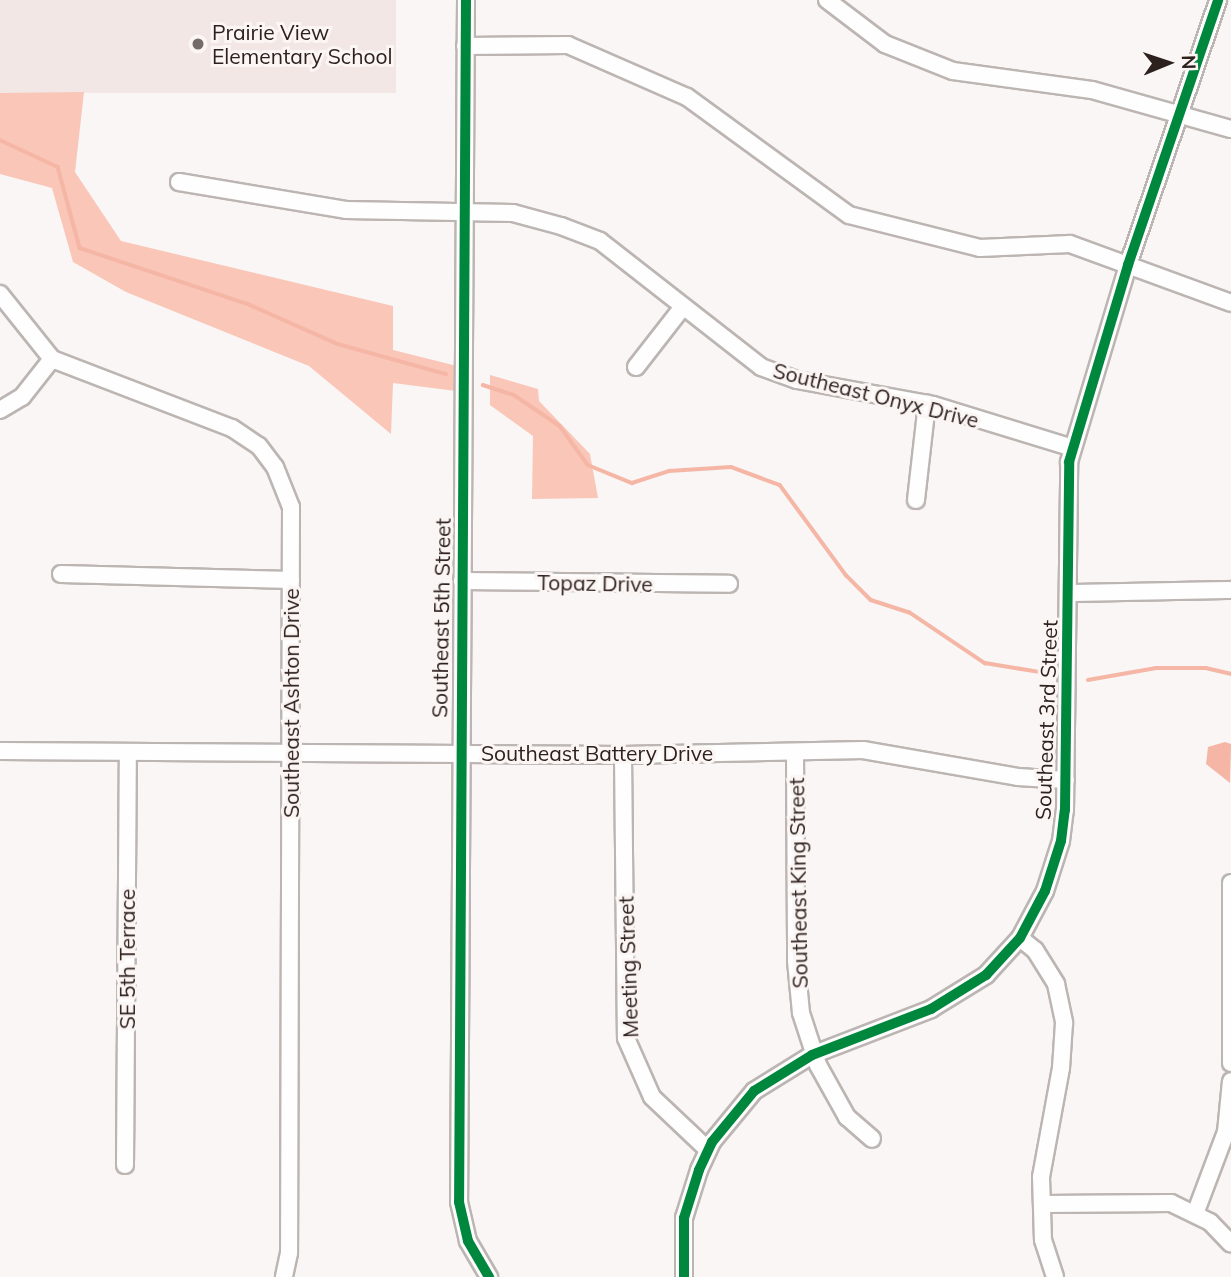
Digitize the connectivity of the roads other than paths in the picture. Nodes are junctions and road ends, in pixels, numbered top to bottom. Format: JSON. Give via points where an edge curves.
{"nodes":[{"id":1,"x":466,"y":0,"type":"edge"},
{"id":2,"x":827,"y":0,"type":"edge"},
{"id":3,"x":1218,"y":0,"type":"edge"},
{"id":4,"x":465,"y":46,"type":"junction"},
{"id":5,"x":1181,"y":114,"type":"junction"},
{"id":6,"x":1231,"y":129,"type":"edge"},
{"id":7,"x":179,"y":182,"type":"dead end"},
{"id":8,"x":464,"y":213,"type":"junction"},
{"id":9,"x":1128,"y":265,"type":"junction"},
{"id":10,"x":0,"y":294,"type":"edge"},
{"id":11,"x":1231,"y":303,"type":"edge"},
{"id":12,"x":682,"y":307,"type":"junction"},
{"id":13,"x":52,"y":359,"type":"junction"},
{"id":14,"x":636,"y":367,"type":"dead end"},
{"id":15,"x":926,"y":404,"type":"junction"},
{"id":16,"x":0,"y":410,"type":"edge"},
{"id":17,"x":1073,"y":448,"type":"junction"},
{"id":18,"x":916,"y":500,"type":"dead end"},
{"id":19,"x":61,"y":574,"type":"dead end"},
{"id":20,"x":291,"y":580,"type":"junction"},
{"id":21,"x":462,"y":581,"type":"junction"},
{"id":22,"x":729,"y":584,"type":"dead end"},
{"id":23,"x":1231,"y":590,"type":"edge"},
{"id":24,"x":1069,"y":593,"type":"junction"},
{"id":25,"x":0,"y":751,"type":"edge"},
{"id":26,"x":128,"y":752,"type":"junction"},
{"id":27,"x":290,"y":752,"type":"junction"},
{"id":28,"x":795,"y":752,"type":"junction"},
{"id":29,"x":458,"y":753,"type":"junction"},
{"id":30,"x":623,"y":755,"type":"junction"},
{"id":31,"x":1066,"y":780,"type":"junction"},
{"id":32,"x":1230,"y":883,"type":"edge"},
{"id":33,"x":1020,"y":938,"type":"junction"},
{"id":34,"x":812,"y":1055,"type":"junction"},
{"id":35,"x":1231,"y":1063,"type":"edge"},
{"id":36,"x":1231,"y":1081,"type":"edge"},
{"id":37,"x":872,"y":1139,"type":"dead end"},
{"id":38,"x":708,"y":1150,"type":"junction"},
{"id":39,"x":125,"y":1165,"type":"dead end"},
{"id":40,"x":1044,"y":1204,"type":"junction"},
{"id":41,"x":1198,"y":1208,"type":"junction"},
{"id":42,"x":1231,"y":1244,"type":"edge"},
{"id":43,"x":284,"y":1277,"type":"edge"},
{"id":44,"x":489,"y":1277,"type":"edge"},
{"id":45,"x":684,"y":1277,"type":"edge"},
{"id":46,"x":1055,"y":1277,"type":"edge"}],
"edges":[{"from":1,"to":4,"type":"street","name":"Southeast 5th Street"},
{"from":2,"to":5,"type":"street","via":[[885,44],[953,72],[1092,90]]},
{"from":3,"to":5,"type":"street","name":"Southeast 3rd Street"},
{"from":4,"to":8,"type":"street","name":"Southeast 5th Street"},
{"from":4,"to":9,"type":"street","via":[[568,45],[687,97],[849,215],[980,248],[1070,244]]},
{"from":5,"to":6,"type":"street"},
{"from":5,"to":9,"type":"street","name":"Southeast 3rd Street"},
{"from":7,"to":8,"type":"street","name":"Southeast Onyx Drive","via":[[346,210]]},
{"from":8,"to":12,"type":"street","name":"Southeast Onyx Drive","via":[[513,214],[600,241]]},
{"from":8,"to":21,"type":"street","name":"Southeast 5th Street"},
{"from":9,"to":11,"type":"street"},
{"from":9,"to":17,"type":"street","name":"Southeast 3rd Street"},
{"from":10,"to":13,"type":"street"},
{"from":12,"to":14,"type":"street"},
{"from":12,"to":15,"type":"street","name":"Southeast Onyx Drive","via":[[761,367],[797,380]]},
{"from":13,"to":16,"type":"street","via":[[22,397]]},
{"from":13,"to":20,"type":"street","name":"Southeast Ashton Drive","via":[[232,428],[259,446],[275,467],[291,507]]},
{"from":15,"to":17,"type":"street","name":"Southeast Onyx Drive"},
{"from":15,"to":18,"type":"street"},
{"from":17,"to":24,"type":"street","name":"Southeast 3rd Street"},
{"from":19,"to":20,"type":"street"},
{"from":20,"to":27,"type":"street","name":"Southeast Ashton Drive"},
{"from":21,"to":22,"type":"street","name":"Topaz Drive"},
{"from":21,"to":29,"type":"street","name":"Southeast 5th Street"},
{"from":23,"to":24,"type":"street"},
{"from":24,"to":31,"type":"street","name":"Southeast 3rd Street"},
{"from":25,"to":26,"type":"street","name":"Southeast Battery Drive"},
{"from":26,"to":27,"type":"street","name":"Southeast Battery Drive"},
{"from":26,"to":39,"type":"street","name":"SE 5th Terrace"},
{"from":27,"to":29,"type":"street","name":"Southeast Battery Drive"},
{"from":27,"to":43,"type":"street","name":"Southeast Ashton Drive","via":[[289,1253]]},
{"from":28,"to":30,"type":"street","name":"Southeast Battery Drive"},
{"from":28,"to":31,"type":"street","name":"Southeast Battery Drive","via":[[863,750]]},
{"from":28,"to":34,"type":"street","name":"Southeast King Street","via":[[796,961],[801,1013]]},
{"from":29,"to":30,"type":"street","name":"Southeast Battery Drive"},
{"from":29,"to":44,"type":"street","name":"Southeast 5th Street","via":[[459,1202],[467,1236]]},
{"from":30,"to":38,"type":"street","name":"Meeting Street","via":[[626,1038],[652,1097]]},
{"from":31,"to":33,"type":"street","name":"Southeast 3rd Street","via":[[1061,841],[1045,891]]},
{"from":32,"to":35,"type":"street"},
{"from":33,"to":34,"type":"street","name":"Southeast 3rd Street","via":[[986,975],[931,1009]]},
{"from":33,"to":40,"type":"street","via":[[1035,950],[1056,984],[1064,1023],[1041,1177]]},
{"from":34,"to":37,"type":"street","name":"Southeast King Street","via":[[847,1117]]},
{"from":34,"to":38,"type":"street","name":"Southeast 3rd Street","via":[[754,1091]]},
{"from":36,"to":41,"type":"street","via":[[1226,1132]]},
{"from":38,"to":45,"type":"street","name":"Southeast 3rd Street","via":[[684,1218]]},
{"from":40,"to":41,"type":"street","via":[[1160,1202]]},
{"from":40,"to":46,"type":"street","via":[[1043,1240]]},
{"from":41,"to":42,"type":"street"}]}
